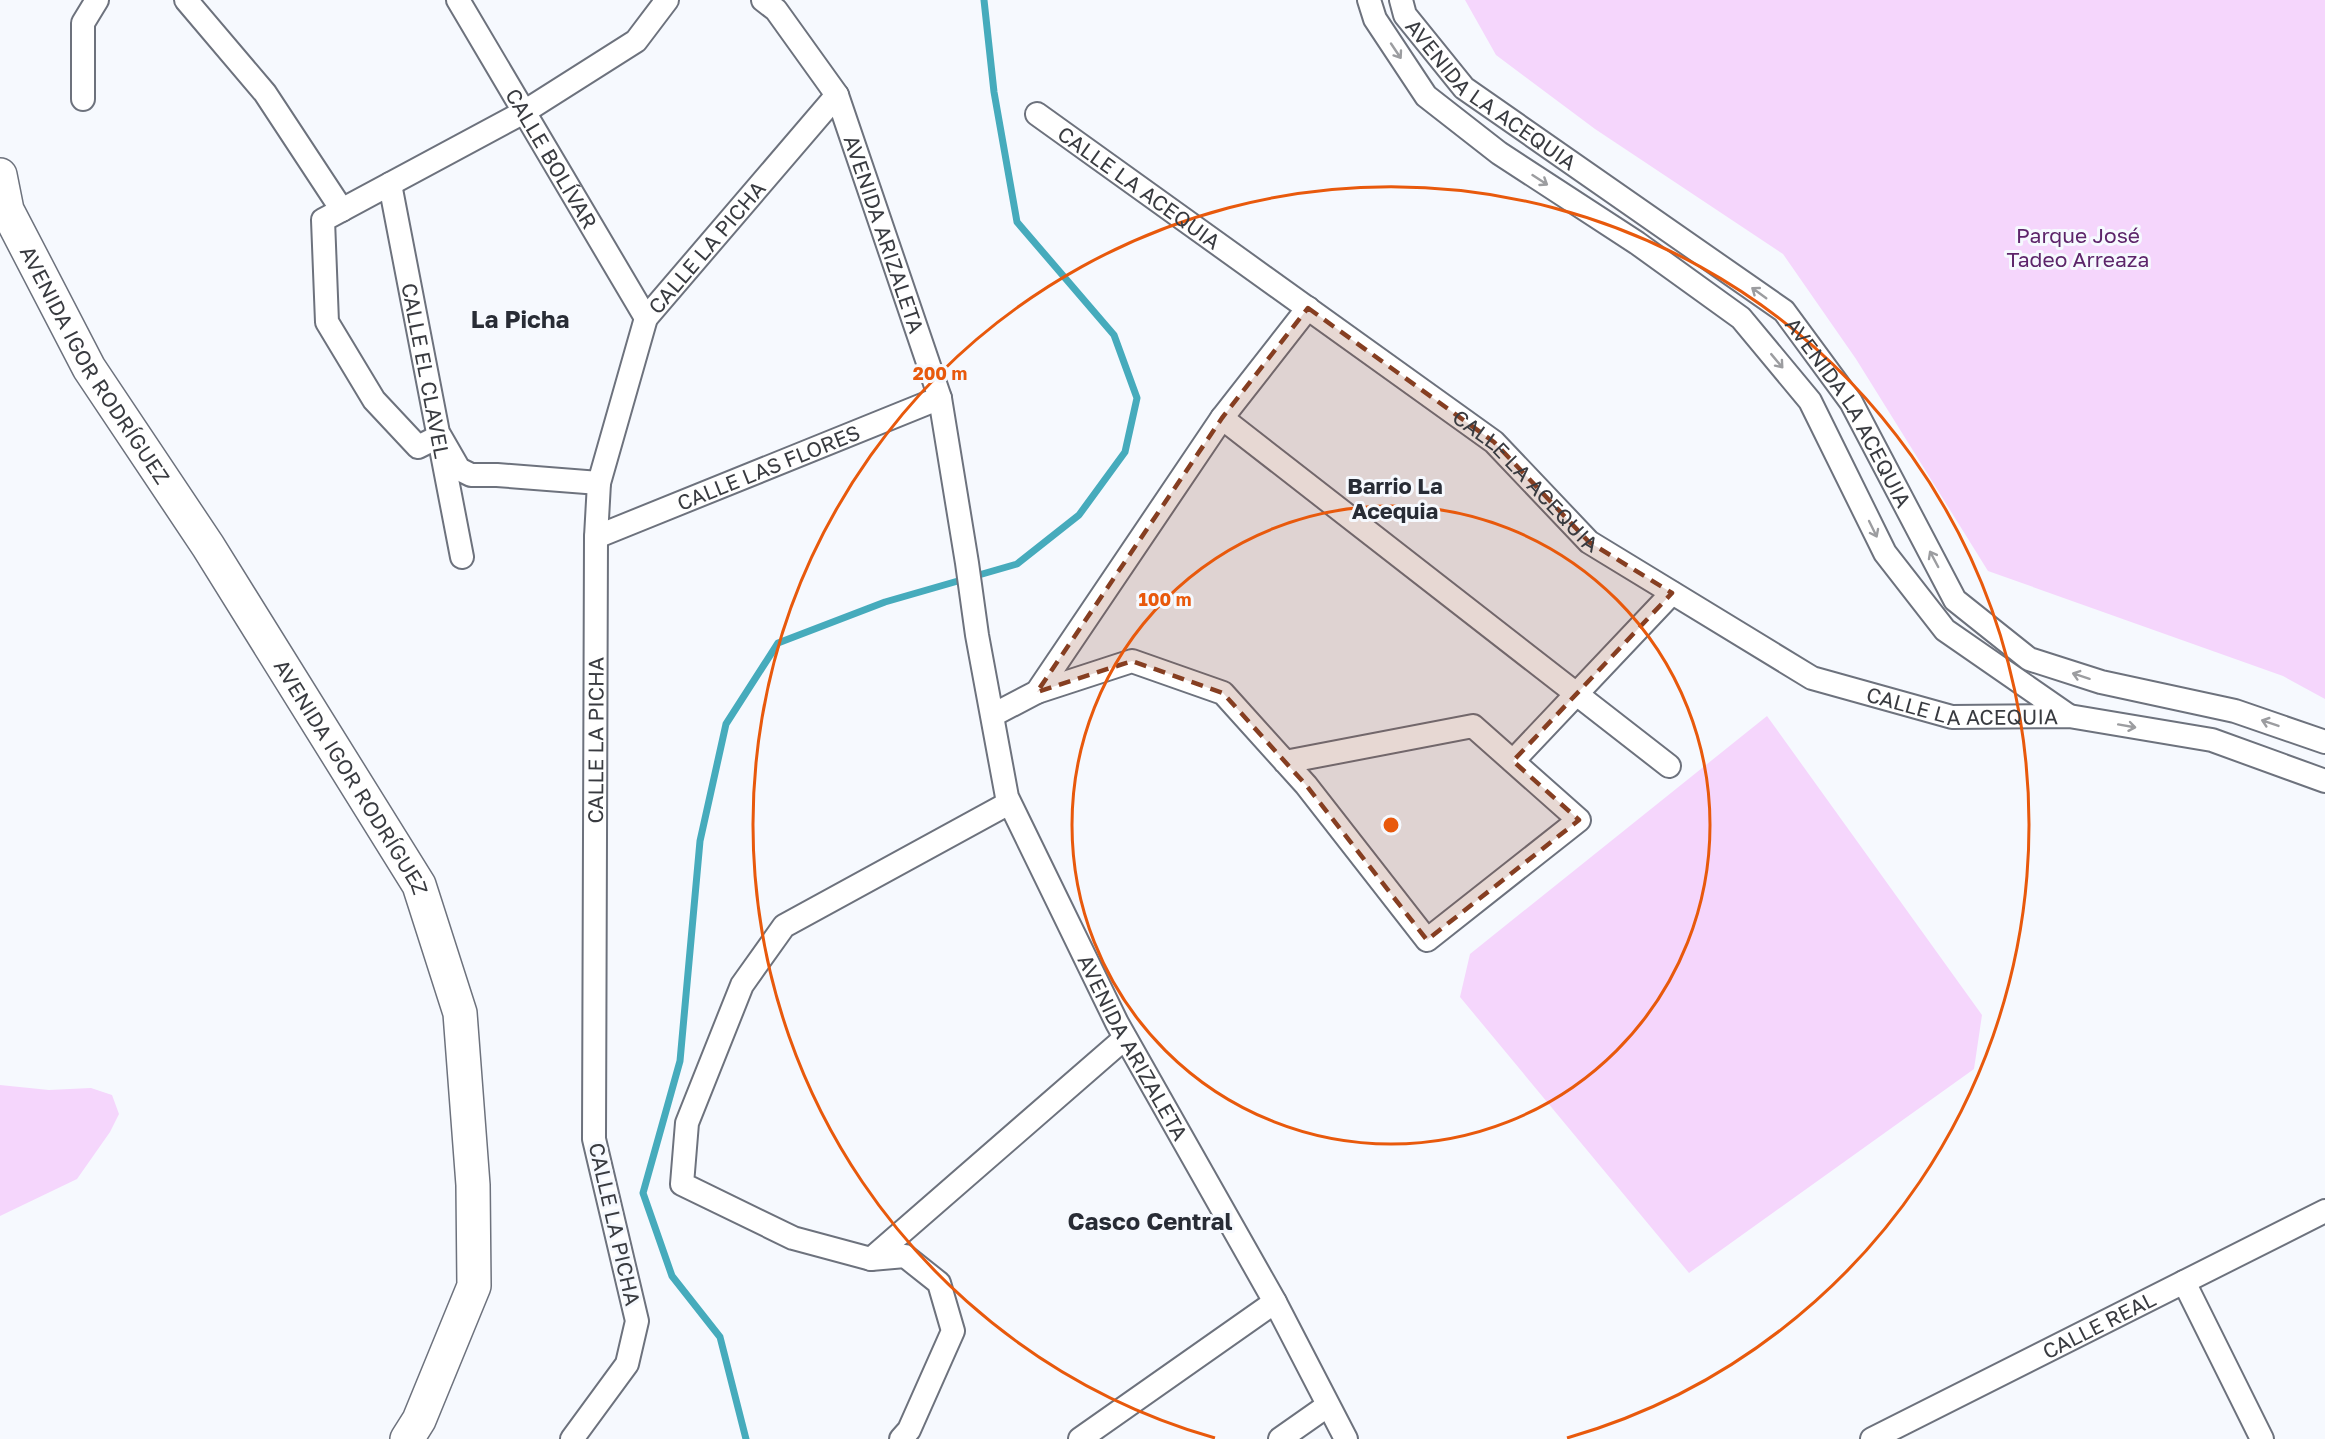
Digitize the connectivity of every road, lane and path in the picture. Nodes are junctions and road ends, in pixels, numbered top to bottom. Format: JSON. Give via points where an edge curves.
{"nodes":[{"id":1,"x":97,"y":0,"type":"edge"},
{"id":2,"x":186,"y":0,"type":"edge"},
{"id":3,"x":458,"y":0,"type":"edge"},
{"id":4,"x":667,"y":0,"type":"edge"},
{"id":5,"x":763,"y":0,"type":"edge"},
{"id":6,"x":1369,"y":0,"type":"edge"},
{"id":7,"x":1401,"y":0,"type":"edge"},
{"id":8,"x":837,"y":95,"type":"junction"},
{"id":9,"x":83,"y":99,"type":"dead end"},
{"id":10,"x":524,"y":112,"type":"junction"},
{"id":11,"x":1037,"y":114,"type":"dead end"},
{"id":12,"x":0,"y":175,"type":"edge"},
{"id":13,"x":390,"y":184,"type":"junction"},
{"id":14,"x":342,"y":210,"type":"junction"},
{"id":15,"x":1308,"y":308,"type":"junction"},
{"id":16,"x":646,"y":318,"type":"junction"},
{"id":17,"x":940,"y":398,"type":"junction"},
{"id":18,"x":1222,"y":418,"type":"junction"},
{"id":19,"x":440,"y":436,"type":"junction"},
{"id":20,"x":599,"y":483,"type":"junction"},
{"id":21,"x":596,"y":537,"type":"junction"},
{"id":22,"x":462,"y":557,"type":"dead end"},
{"id":23,"x":1672,"y":593,"type":"junction"},
{"id":24,"x":1037,"y":692,"type":"junction"},
{"id":25,"x":1576,"y":694,"type":"junction"},
{"id":26,"x":993,"y":715,"type":"junction"},
{"id":27,"x":2070,"y":716,"type":"junction"},
{"id":28,"x":2325,"y":742,"type":"edge"},
{"id":29,"x":1513,"y":761,"type":"junction"},
{"id":30,"x":1285,"y":762,"type":"junction"},
{"id":31,"x":1669,"y":766,"type":"dead end"},
{"id":32,"x":2325,"y":781,"type":"edge"},
{"id":33,"x":1009,"y":803,"type":"junction"},
{"id":34,"x":1125,"y":1038,"type":"junction"},
{"id":35,"x":2325,"y":1211,"type":"edge"},
{"id":36,"x":871,"y":1259,"type":"junction"},
{"id":37,"x":2184,"y":1282,"type":"junction"},
{"id":38,"x":1275,"y":1302,"type":"junction"},
{"id":39,"x":1328,"y":1406,"type":"junction"},
{"id":40,"x":910,"y":1436,"type":"edge"},
{"id":41,"x":407,"y":1439,"type":"edge"},
{"id":42,"x":572,"y":1439,"type":"edge"},
{"id":43,"x":1080,"y":1439,"type":"edge"},
{"id":44,"x":1280,"y":1439,"type":"edge"},
{"id":45,"x":1346,"y":1439,"type":"edge"},
{"id":46,"x":1872,"y":1439,"type":"edge"},
{"id":47,"x":2262,"y":1439,"type":"edge"}],
"edges":[{"from":1,"to":9,"type":"street","via":[[83,23]]},
{"from":2,"to":14,"type":"street","via":[[265,93]]},
{"from":3,"to":10,"type":"street","name":"CALLE BOLÍVAR"},
{"from":4,"to":10,"type":"street","via":[[636,41]]},
{"from":5,"to":8,"type":"street","name":"AVENIDA ARIZALETA","via":[[776,10]]},
{"from":6,"to":27,"type":"street","name":"AVENIDA LA ACEQUIA","one_way":true,"via":[[1375,19],[1426,96],[1498,153],[1637,243],[1740,318],[1810,401],[1885,554],[1946,630]]},
{"from":28,"to":7,"type":"street","name":"AVENIDA LA ACEQUIA","one_way":true,"via":[[2235,711],[2101,682],[2029,659],[1955,600],[1851,402],[1784,311],[1464,88],[1405,15]]},
{"from":8,"to":16,"type":"street","name":"CALLE LA PICHA"},
{"from":8,"to":17,"type":"street","name":"AVENIDA ARIZALETA"},
{"from":10,"to":13,"type":"street"},
{"from":10,"to":16,"type":"street","name":"CALLE BOLÍVAR"},
{"from":11,"to":15,"type":"street","name":"CALLE LA ACEQUIA"},
{"from":12,"to":41,"type":"highway","name":"AVENIDA IGOR RODRÍGUEZ","via":[[7,210],[89,368],[208,546],[419,885],[460,1013],[472,1185],[474,1286],[423,1410]]},
{"from":13,"to":14,"type":"street"},
{"from":13,"to":19,"type":"street","name":"CALLE EL CLAVEL"},
{"from":14,"to":19,"type":"street","via":[[323,220],[327,322],[374,400],[418,447]]},
{"from":15,"to":18,"type":"street"},
{"from":15,"to":23,"type":"street","name":"CALLE LA ACEQUIA","via":[[1494,442],[1589,542]]},
{"from":16,"to":20,"type":"street","name":"CALLE LA PICHA"},
{"from":17,"to":21,"type":"street","name":"CALLE LAS FLORES"},
{"from":17,"to":26,"type":"street","name":"AVENIDA ARIZALETA"},
{"from":18,"to":24,"type":"street"},
{"from":18,"to":25,"type":"street"},
{"from":19,"to":20,"type":"street","via":[[459,469],[471,475]]},
{"from":19,"to":22,"type":"street","name":"CALLE EL CLAVEL"},
{"from":20,"to":21,"type":"street","name":"CALLE LA PICHA"},
{"from":21,"to":42,"type":"street","name":"CALLE LA PICHA","via":[[594,1139],[637,1321],[627,1364]]},
{"from":23,"to":25,"type":"street"},
{"from":23,"to":27,"type":"street","name":"CALLE LA ACEQUIA","via":[[1812,678],[1952,717]]},
{"from":24,"to":26,"type":"street"},
{"from":24,"to":30,"type":"street","via":[[1132,661],[1223,693]]},
{"from":25,"to":29,"type":"street"},
{"from":25,"to":31,"type":"street"},
{"from":26,"to":33,"type":"street","name":"AVENIDA ARIZALETA"},
{"from":27,"to":32,"type":"street","name":"CALLE LA ACEQUIA","one_way":true,"via":[[2212,740]]},
{"from":29,"to":30,"type":"street","via":[[1473,726]]},
{"from":29,"to":30,"type":"street","via":[[1579,820],[1427,940]]},
{"from":33,"to":34,"type":"street","name":"AVENIDA ARIZALETA"},
{"from":33,"to":36,"type":"street","via":[[784,926],[742,985],[687,1123],[682,1184],[793,1238]]},
{"from":34,"to":36,"type":"street"},
{"from":34,"to":38,"type":"street","name":"AVENIDA ARIZALETA"},
{"from":35,"to":37,"type":"street","name":"CALLE REAL"},
{"from":36,"to":40,"type":"street","via":[[905,1256],[939,1284],[953,1331]]},
{"from":37,"to":46,"type":"street","name":"CALLE REAL"},
{"from":37,"to":47,"type":"street"},
{"from":38,"to":39,"type":"street","name":"AVENIDA ARIZALETA"},
{"from":38,"to":43,"type":"street"},
{"from":39,"to":44,"type":"street"},
{"from":39,"to":45,"type":"street","name":"AVENIDA ARIZALETA"}]}
